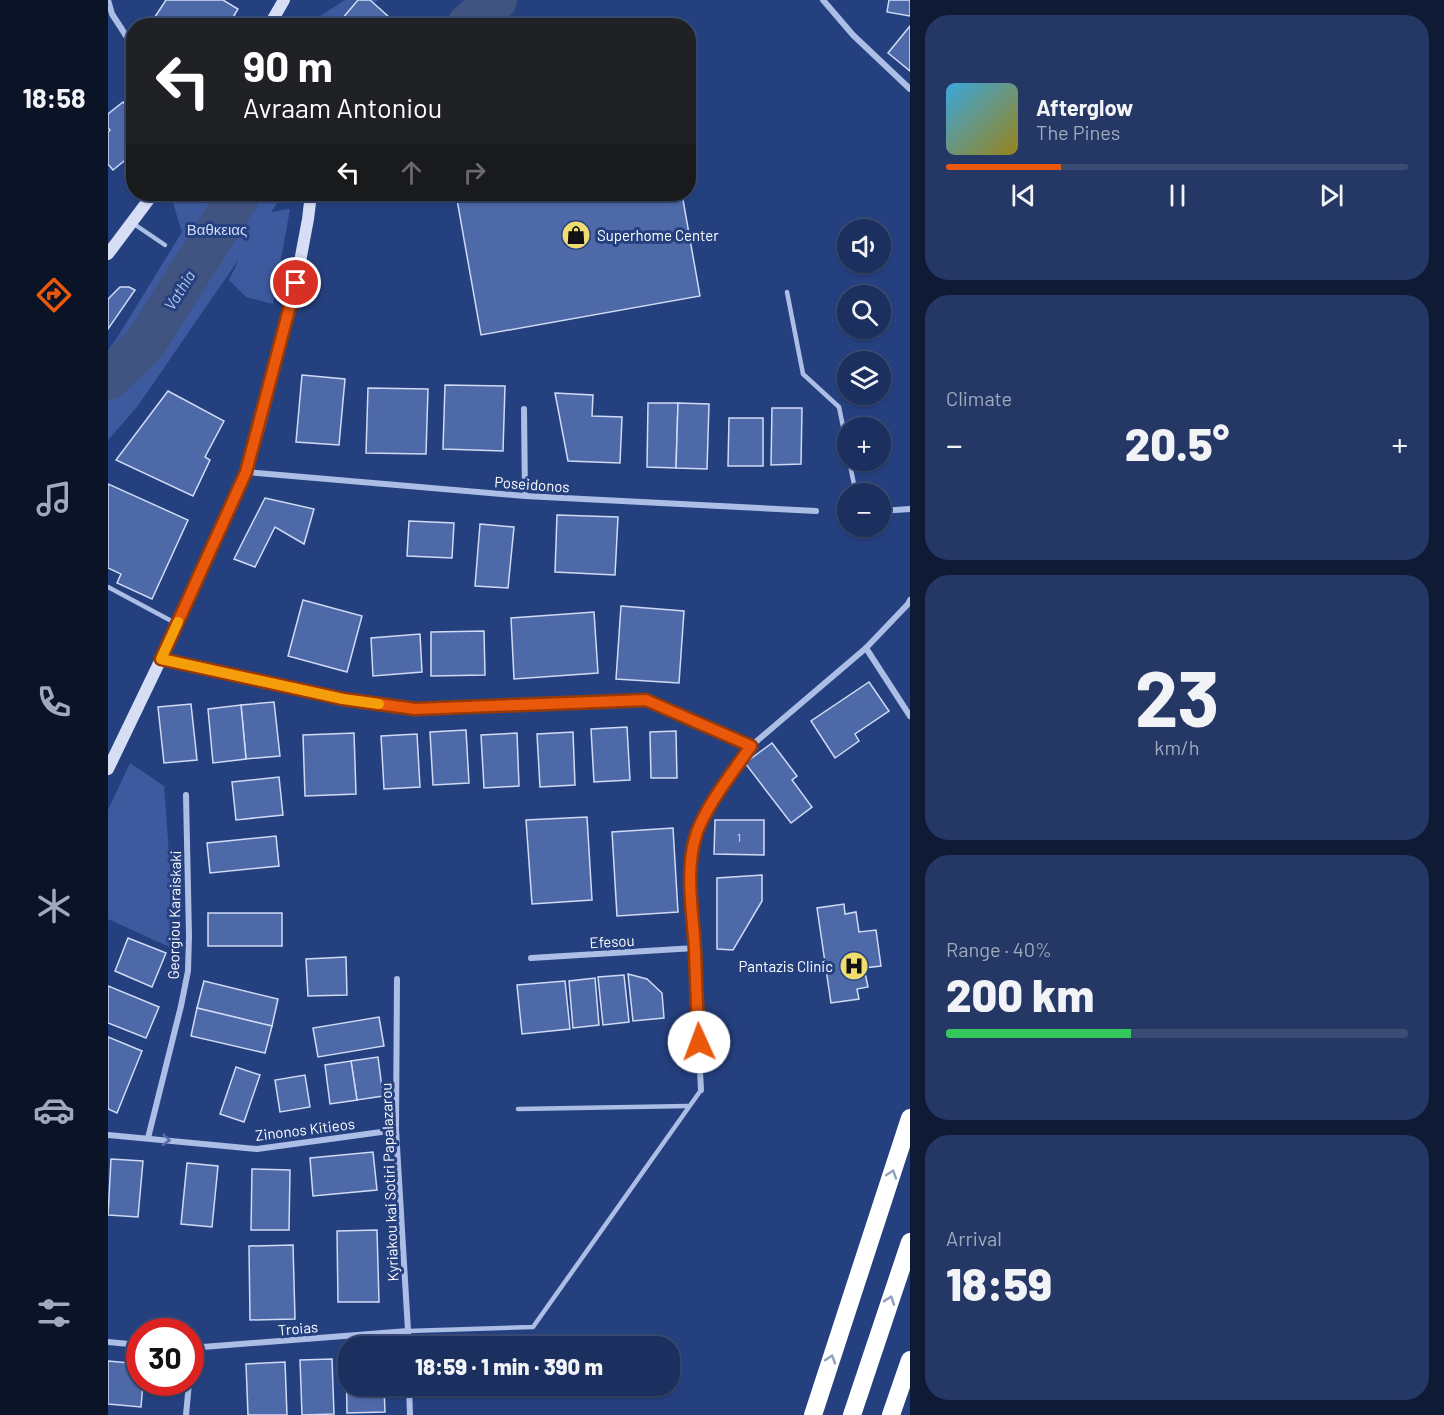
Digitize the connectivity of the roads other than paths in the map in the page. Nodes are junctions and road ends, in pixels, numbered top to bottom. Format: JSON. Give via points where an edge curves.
{"nodes":[{"id":1,"x":108,"y":0,"type":"edge"},
{"id":2,"x":284,"y":0,"type":"edge"},
{"id":3,"x":823,"y":0,"type":"edge"},
{"id":4,"x":274,"y":18,"type":"edge"},
{"id":5,"x":126,"y":36,"type":"edge"},
{"id":6,"x":910,"y":89,"type":"edge"},
{"id":7,"x":148,"y":201,"type":"edge"},
{"id":8,"x":311,"y":201,"type":"edge"},
{"id":9,"x":131,"y":223,"type":"junction"},
{"id":10,"x":165,"y":245,"type":"dead end"},
{"id":11,"x":108,"y":254,"type":"edge"},
{"id":12,"x":787,"y":292,"type":"dead end"},
{"id":13,"x":524,"y":409,"type":"dead end"},
{"id":14,"x":841,"y":417,"type":"edge"},
{"id":15,"x":246,"y":472,"type":"junction"},
{"id":16,"x":525,"y":496,"type":"junction"},
{"id":17,"x":910,"y":509,"type":"edge"},
{"id":18,"x":891,"y":510,"type":"edge"},
{"id":19,"x":816,"y":511,"type":"dead end"},
{"id":20,"x":108,"y":587,"type":"edge"},
{"id":21,"x":910,"y":600,"type":"edge"},
{"id":22,"x":177,"y":624,"type":"junction"},
{"id":23,"x":866,"y":648,"type":"junction"},
{"id":24,"x":161,"y":659,"type":"junction"},
{"id":25,"x":910,"y":716,"type":"edge"},
{"id":26,"x":751,"y":746,"type":"junction"},
{"id":27,"x":108,"y":769,"type":"edge"},
{"id":28,"x":186,"y":795,"type":"dead end"},
{"id":29,"x":695,"y":948,"type":"junction"},
{"id":30,"x":531,"y":958,"type":"dead end"},
{"id":31,"x":398,"y":980,"type":"dead end"},
{"id":32,"x":700,"y":1090,"type":"joint"},
{"id":33,"x":688,"y":1107,"type":"junction"},
{"id":34,"x":518,"y":1109,"type":"dead end"},
{"id":35,"x":910,"y":1118,"type":"edge"},
{"id":36,"x":396,"y":1130,"type":"junction"},
{"id":37,"x":108,"y":1135,"type":"edge"},
{"id":38,"x":148,"y":1138,"type":"junction"},
{"id":39,"x":910,"y":1242,"type":"edge"},
{"id":40,"x":408,"y":1330,"type":"junction"},
{"id":41,"x":408,"y":1336,"type":"edge"},
{"id":42,"x":108,"y":1342,"type":"edge"},
{"id":43,"x":126,"y":1344,"type":"edge"},
{"id":44,"x":204,"y":1347,"type":"edge"},
{"id":45,"x":910,"y":1360,"type":"edge"},
{"id":46,"x":188,"y":1396,"type":"edge"},
{"id":47,"x":409,"y":1396,"type":"edge"},
{"id":48,"x":186,"y":1415,"type":"edge"},
{"id":49,"x":410,"y":1415,"type":"edge"},
{"id":50,"x":813,"y":1415,"type":"edge"},
{"id":51,"x":852,"y":1415,"type":"edge"},
{"id":52,"x":891,"y":1415,"type":"edge"}],
"edges":[{"from":1,"to":5,"type":"street"},
{"from":2,"to":4,"type":"street"},
{"from":3,"to":6,"type":"street","via":[[853,35]]},
{"from":7,"to":9,"type":"street"},
{"from":8,"to":15,"type":"street","via":[[296,283]]},
{"from":9,"to":10,"type":"lane"},
{"from":9,"to":11,"type":"street"},
{"from":12,"to":14,"type":"lane","via":[[803,374],[839,407]]},
{"from":13,"to":16,"type":"street"},
{"from":15,"to":16,"type":"street","name":"Poseidonos"},
{"from":15,"to":22,"type":"street"},
{"from":16,"to":19,"type":"street","name":"Poseidonos"},
{"from":17,"to":18,"type":"street"},
{"from":20,"to":22,"type":"lane"},
{"from":21,"to":23,"type":"street"},
{"from":22,"to":24,"type":"street"},
{"from":23,"to":25,"type":"street"},
{"from":23,"to":26,"type":"street"},
{"from":24,"to":26,"type":"street","via":[[343,699],[415,709],[646,700]]},
{"from":24,"to":27,"type":"street"},
{"from":26,"to":29,"type":"street","via":[[706,812],[692,853]]},
{"from":28,"to":38,"type":"street","name":"Georgiou Karaiskaki","via":[[188,971]]},
{"from":29,"to":30,"type":"street","name":"Efesou"},
{"from":29,"to":32,"type":"street"},
{"from":31,"to":36,"type":"street","name":"Kyriakou kai Sotiri Papalazarou"},
{"from":32,"to":33,"type":"lane"},
{"from":33,"to":34,"type":"lane"},
{"from":33,"to":40,"type":"lane","via":[[533,1327]]},
{"from":50,"to":35,"type":"highway","one_way":true},
{"from":38,"to":36,"type":"street","name":"Zinonos Kitieos","one_way":true,"via":[[257,1149]]},
{"from":36,"to":40,"type":"street","name":"Kyriakou kai Sotiri Papalazarou"},
{"from":37,"to":38,"type":"street","name":"Zinonos Kitieos"},
{"from":51,"to":39,"type":"highway","one_way":true},
{"from":40,"to":41,"type":"street","name":"Kyriakou kai Sotiri Papalazarou"},
{"from":40,"to":44,"type":"street","name":"Troias"},
{"from":42,"to":43,"type":"street"},
{"from":45,"to":52,"type":"highway"},
{"from":46,"to":48,"type":"street"},
{"from":47,"to":49,"type":"street"}]}
